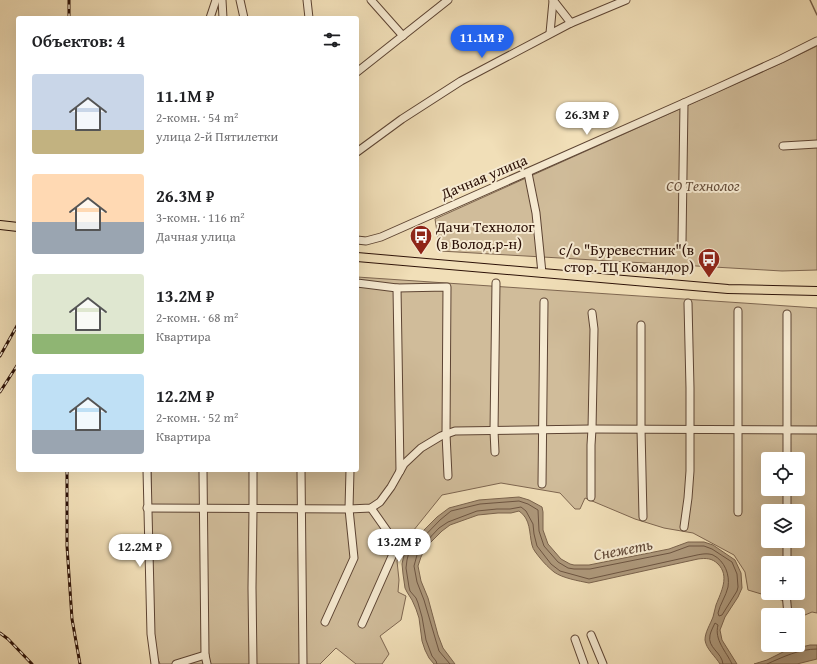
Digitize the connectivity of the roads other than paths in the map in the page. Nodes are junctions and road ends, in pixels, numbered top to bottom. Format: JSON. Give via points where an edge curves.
{"nodes":[{"id":1,"x":216,"y":0,"type":"edge"},
{"id":2,"x":222,"y":0,"type":"edge"},
{"id":3,"x":240,"y":0,"type":"edge"},
{"id":4,"x":307,"y":0,"type":"edge"},
{"id":5,"x":371,"y":0,"type":"edge"},
{"id":6,"x":448,"y":0,"type":"edge"},
{"id":7,"x":626,"y":0,"type":"edge"},
{"id":8,"x":553,"y":1,"type":"edge"},
{"id":9,"x":213,"y":10,"type":"junction"},
{"id":10,"x":223,"y":14,"type":"edge"},
{"id":11,"x":211,"y":16,"type":"edge"},
{"id":12,"x":244,"y":16,"type":"edge"},
{"id":13,"x":309,"y":16,"type":"edge"},
{"id":14,"x":571,"y":23,"type":"junction"},
{"id":15,"x":550,"y":33,"type":"junction"},
{"id":16,"x":403,"y":36,"type":"junction"},
{"id":17,"x":817,"y":41,"type":"edge"},
{"id":18,"x":359,"y":70,"type":"edge"},
{"id":19,"x":684,"y":103,"type":"junction"},
{"id":20,"x":817,"y":144,"type":"edge"},
{"id":21,"x":783,"y":146,"type":"dead end"},
{"id":22,"x":359,"y":151,"type":"edge"},
{"id":23,"x":528,"y":173,"type":"junction"},
{"id":24,"x":0,"y":225,"type":"edge"},
{"id":25,"x":16,"y":227,"type":"edge"},
{"id":26,"x":359,"y":240,"type":"edge"},
{"id":27,"x":682,"y":241,"type":"dead end"},
{"id":28,"x":359,"y":257,"type":"edge"},
{"id":29,"x":542,"y":273,"type":"junction"},
{"id":30,"x":359,"y":283,"type":"edge"},
{"id":31,"x":496,"y":283,"type":"dead end"},
{"id":32,"x":397,"y":288,"type":"junction"},
{"id":33,"x":817,"y":291,"type":"edge"},
{"id":34,"x":544,"y":302,"type":"dead end"},
{"id":35,"x":688,"y":303,"type":"dead end"},
{"id":36,"x":738,"y":311,"type":"dead end"},
{"id":37,"x":592,"y":313,"type":"dead end"},
{"id":38,"x":787,"y":314,"type":"dead end"},
{"id":39,"x":641,"y":325,"type":"dead end"},
{"id":40,"x":592,"y":429,"type":"junction"},
{"id":41,"x":641,"y":429,"type":"junction"},
{"id":42,"x":543,"y":430,"type":"junction"},
{"id":43,"x":690,"y":430,"type":"junction"},
{"id":44,"x":738,"y":430,"type":"junction"},
{"id":45,"x":787,"y":430,"type":"junction"},
{"id":46,"x":817,"y":430,"type":"edge"},
{"id":47,"x":494,"y":431,"type":"junction"},
{"id":48,"x":446,"y":434,"type":"junction"},
{"id":49,"x":495,"y":452,"type":"dead end"},
{"id":50,"x":787,"y":452,"type":"edge"},
{"id":51,"x":147,"y":472,"type":"edge"},
{"id":52,"x":203,"y":472,"type":"edge"},
{"id":53,"x":252,"y":472,"type":"edge"},
{"id":54,"x":301,"y":472,"type":"edge"},
{"id":55,"x":350,"y":472,"type":"edge"},
{"id":56,"x":400,"y":472,"type":"junction"},
{"id":57,"x":448,"y":476,"type":"dead end"},
{"id":58,"x":542,"y":484,"type":"dead end"},
{"id":59,"x":591,"y":497,"type":"dead end"},
{"id":60,"x":147,"y":508,"type":"junction"},
{"id":61,"x":203,"y":508,"type":"junction"},
{"id":62,"x":371,"y":508,"type":"junction"},
{"id":63,"x":253,"y":509,"type":"junction"},
{"id":64,"x":301,"y":509,"type":"junction"},
{"id":65,"x":350,"y":509,"type":"junction"},
{"id":66,"x":738,"y":512,"type":"dead end"},
{"id":67,"x":643,"y":517,"type":"dead end"},
{"id":68,"x":684,"y":527,"type":"dead end"},
{"id":69,"x":325,"y":622,"type":"dead end"},
{"id":70,"x":362,"y":624,"type":"dead end"},
{"id":71,"x":592,"y":635,"type":"dead end"},
{"id":72,"x":575,"y":639,"type":"dead end"},
{"id":73,"x":205,"y":656,"type":"junction"},
{"id":74,"x":303,"y":663,"type":"edge"},
{"id":75,"x":155,"y":664,"type":"edge"},
{"id":76,"x":176,"y":664,"type":"edge"},
{"id":77,"x":207,"y":664,"type":"edge"},
{"id":78,"x":253,"y":664,"type":"edge"},
{"id":79,"x":584,"y":664,"type":"edge"},
{"id":80,"x":603,"y":664,"type":"edge"}],
"edges":[{"from":1,"to":9,"type":"street"},
{"from":2,"to":10,"type":"street"},
{"from":3,"to":12,"type":"street"},
{"from":4,"to":13,"type":"street"},
{"from":5,"to":16,"type":"street"},
{"from":6,"to":16,"type":"street"},
{"from":7,"to":14,"type":"street"},
{"from":8,"to":14,"type":"street"},
{"from":8,"to":15,"type":"street"},
{"from":9,"to":10,"type":"street","via":[[220,9]]},
{"from":9,"to":11,"type":"street"},
{"from":14,"to":15,"type":"street"},
{"from":15,"to":22,"type":"street","via":[[461,81]]},
{"from":16,"to":18,"type":"street"},
{"from":17,"to":19,"type":"street","name":"Дачная улица"},
{"from":19,"to":23,"type":"street","name":"Дачная улица"},
{"from":19,"to":27,"type":"street"},
{"from":20,"to":21,"type":"street"},
{"from":23,"to":26,"type":"street","name":"Дачная улица","via":[[381,237]]},
{"from":23,"to":29,"type":"street","via":[[536,213]]},
{"from":24,"to":25,"type":"main road"},
{"from":28,"to":29,"type":"main road"},
{"from":29,"to":33,"type":"main road","via":[[728,289]]},
{"from":30,"to":32,"type":"street"},
{"from":31,"to":47,"type":"street"},
{"from":32,"to":48,"type":"street","via":[[447,287]]},
{"from":32,"to":56,"type":"street"},
{"from":34,"to":42,"type":"street"},
{"from":35,"to":43,"type":"street"},
{"from":36,"to":44,"type":"street"},
{"from":37,"to":40,"type":"street"},
{"from":38,"to":45,"type":"street"},
{"from":39,"to":41,"type":"street"},
{"from":40,"to":41,"type":"street"},
{"from":40,"to":42,"type":"street"},
{"from":40,"to":59,"type":"street"},
{"from":41,"to":43,"type":"street"},
{"from":41,"to":67,"type":"street"},
{"from":42,"to":47,"type":"street"},
{"from":42,"to":58,"type":"street"},
{"from":43,"to":44,"type":"street"},
{"from":43,"to":68,"type":"street","via":[[690,471]]},
{"from":44,"to":45,"type":"street"},
{"from":44,"to":66,"type":"street"},
{"from":45,"to":46,"type":"street"},
{"from":45,"to":50,"type":"street"},
{"from":47,"to":48,"type":"street"},
{"from":47,"to":49,"type":"street"},
{"from":48,"to":56,"type":"street","via":[[422,448],[404,464]]},
{"from":48,"to":57,"type":"street"},
{"from":51,"to":60,"type":"street"},
{"from":52,"to":61,"type":"street"},
{"from":53,"to":63,"type":"street"},
{"from":54,"to":64,"type":"street"},
{"from":55,"to":65,"type":"street"},
{"from":56,"to":62,"type":"street","via":[[380,502]]},
{"from":60,"to":61,"type":"street"},
{"from":60,"to":75,"type":"street","via":[[151,634]]},
{"from":61,"to":63,"type":"street"},
{"from":61,"to":73,"type":"street"},
{"from":62,"to":65,"type":"street"},
{"from":62,"to":70,"type":"street","via":[[397,544]]},
{"from":63,"to":64,"type":"street"},
{"from":63,"to":78,"type":"street"},
{"from":64,"to":65,"type":"street"},
{"from":64,"to":74,"type":"street"},
{"from":65,"to":69,"type":"street","via":[[354,558]]},
{"from":71,"to":80,"type":"street"},
{"from":72,"to":79,"type":"street"},
{"from":73,"to":76,"type":"street"},
{"from":73,"to":77,"type":"street"}]}
